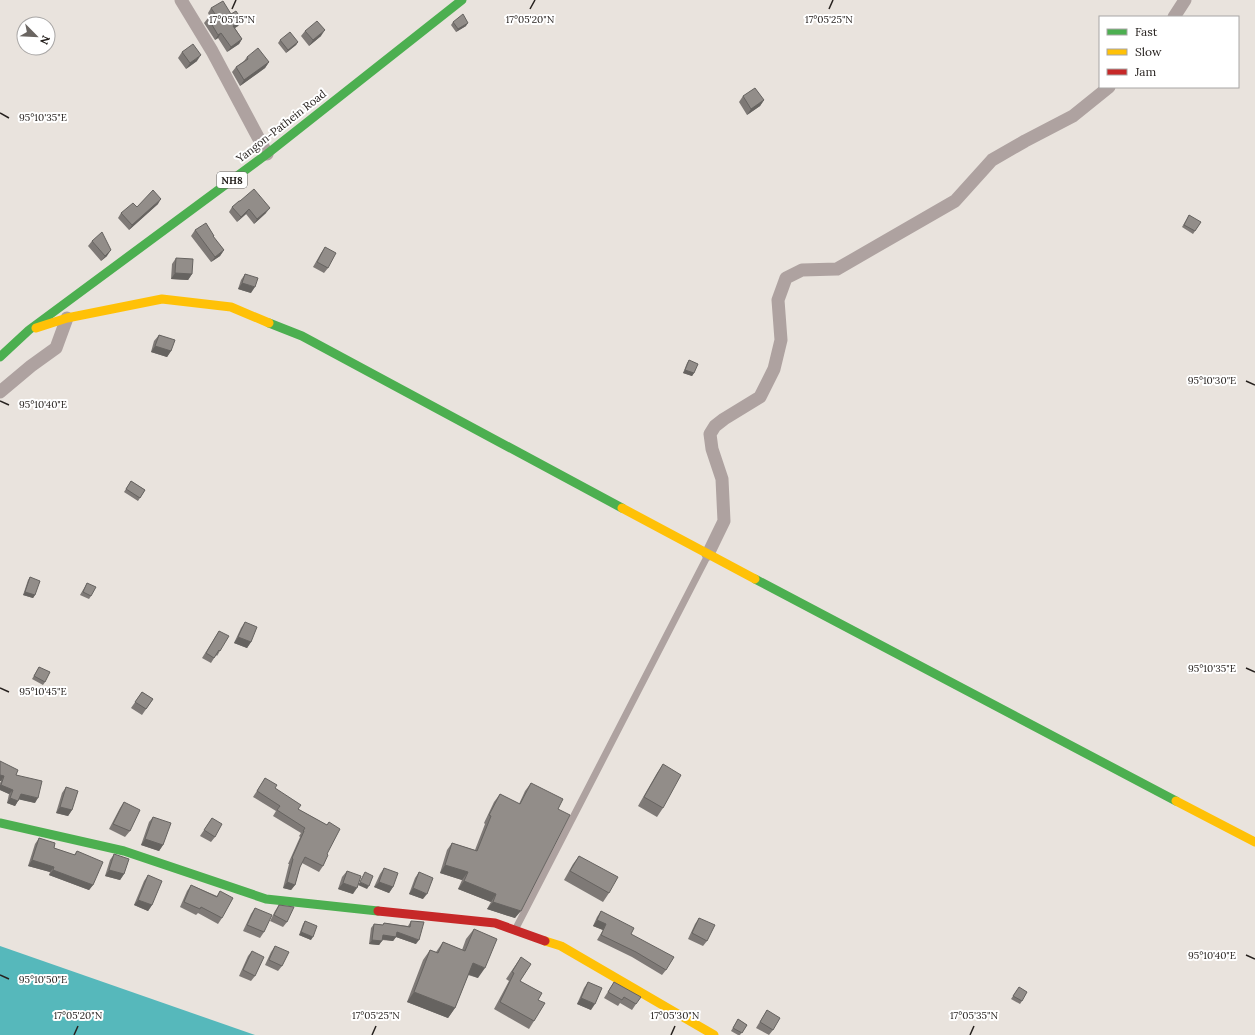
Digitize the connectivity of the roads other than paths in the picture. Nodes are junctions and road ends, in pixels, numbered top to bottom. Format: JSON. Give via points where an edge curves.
{"nodes":[{"id":1,"x":181,"y":0,"type":"edge"},
{"id":2,"x":462,"y":0,"type":"edge"},
{"id":3,"x":1185,"y":0,"type":"edge"},
{"id":4,"x":1175,"y":16,"type":"edge"},
{"id":5,"x":1108,"y":88,"type":"edge"},
{"id":6,"x":266,"y":154,"type":"junction"},
{"id":7,"x":67,"y":318,"type":"junction"},
{"id":8,"x":29,"y":330,"type":"junction"},
{"id":9,"x":0,"y":357,"type":"edge"},
{"id":10,"x":0,"y":392,"type":"edge"},
{"id":11,"x":708,"y":554,"type":"junction"},
{"id":12,"x":0,"y":823,"type":"edge"},
{"id":13,"x":1255,"y":842,"type":"edge"},
{"id":14,"x":515,"y":930,"type":"junction"},
{"id":15,"x":714,"y":1035,"type":"edge"}],
"edges":[{"from":1,"to":6,"type":"street","via":[[212,51]]},
{"from":2,"to":6,"type":"main road","name":"Yangon-Pathein Road","number":"NH8"},
{"from":3,"to":4,"type":"street"},
{"from":5,"to":11,"type":"street","via":[[1073,116],[992,160],[955,201],[837,269],[802,270],[786,278],[778,300],[781,340],[774,369],[760,397],[724,419],[710,434],[722,479],[724,522]]},
{"from":6,"to":8,"type":"main road","name":"Yangon-Pathein Road","number":"NH8"},
{"from":7,"to":8,"type":"main road"},
{"from":7,"to":10,"type":"street","via":[[56,348]]},
{"from":7,"to":11,"type":"main road","via":[[162,299],[231,308],[302,336]]},
{"from":8,"to":9,"type":"main road","name":"Yangon-Pathein Road","number":"NH8"},
{"from":11,"to":13,"type":"main road"},
{"from":11,"to":14,"type":"lane"},
{"from":12,"to":14,"type":"main road","via":[[124,851],[266,899],[495,923]]},
{"from":14,"to":15,"type":"main road","via":[[560,946]]}]}
